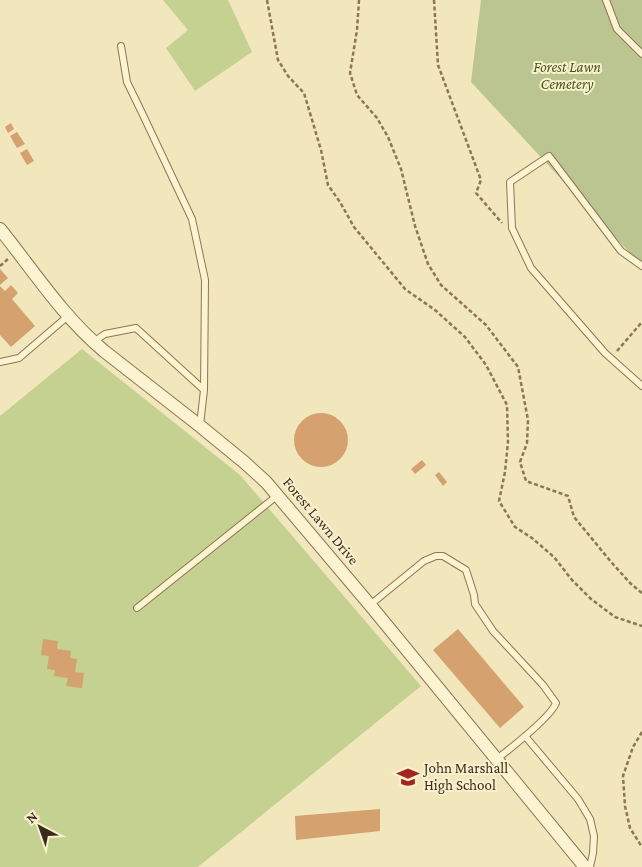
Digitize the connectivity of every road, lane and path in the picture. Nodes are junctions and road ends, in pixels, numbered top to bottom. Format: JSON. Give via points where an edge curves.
{"nodes":[{"id":1,"x":267,"y":0,"type":"edge"},
{"id":2,"x":359,"y":0,"type":"edge"},
{"id":3,"x":434,"y":0,"type":"edge"},
{"id":4,"x":606,"y":0,"type":"edge"},
{"id":5,"x":121,"y":46,"type":"dead end"},
{"id":6,"x":642,"y":54,"type":"edge"},
{"id":7,"x":0,"y":229,"type":"edge"},
{"id":8,"x":520,"y":244,"type":"junction"},
{"id":9,"x":642,"y":266,"type":"edge"},
{"id":10,"x":68,"y":316,"type":"junction"},
{"id":11,"x":642,"y":322,"type":"edge"},
{"id":12,"x":93,"y":342,"type":"junction"},
{"id":13,"x":611,"y":358,"type":"junction"},
{"id":14,"x":0,"y":362,"type":"edge"},
{"id":15,"x":642,"y":386,"type":"edge"},
{"id":16,"x":204,"y":390,"type":"junction"},
{"id":17,"x":200,"y":426,"type":"junction"},
{"id":18,"x":278,"y":495,"type":"junction"},
{"id":19,"x":642,"y":593,"type":"edge"},
{"id":20,"x":370,"y":605,"type":"junction"},
{"id":21,"x":137,"y":608,"type":"dead end"},
{"id":22,"x":642,"y":626,"type":"edge"},
{"id":23,"x":642,"y":732,"type":"edge"},
{"id":24,"x":525,"y":736,"type":"junction"},
{"id":25,"x":497,"y":759,"type":"junction"},
{"id":26,"x":642,"y":847,"type":"edge"},
{"id":27,"x":585,"y":867,"type":"edge"},
{"id":28,"x":590,"y":867,"type":"edge"}],
"edges":[{"from":1,"to":22,"type":"path","via":[[278,60],[304,93],[328,185],[354,227],[405,289],[436,310],[465,337],[486,365],[507,405],[508,442],[499,501],[515,527],[554,557],[591,599],[615,617]]},
{"from":2,"to":19,"type":"path","via":[[350,73],[357,96],[377,118],[388,137],[401,169],[428,264],[441,285],[486,325],[518,367],[528,420],[520,462],[526,481],[568,496],[574,517]]},
{"from":3,"to":8,"type":"path","via":[[438,65],[481,180],[476,193]]},
{"from":4,"to":6,"type":"lane","via":[[617,29]]},
{"from":5,"to":16,"type":"lane","via":[[127,82],[192,219],[205,280]]},
{"from":7,"to":10,"type":"street","name":"Forest Lawn Drive"},
{"from":8,"to":9,"type":"lane","via":[[512,228],[510,182],[549,156],[621,250]]},
{"from":8,"to":13,"type":"lane","via":[[531,268]]},
{"from":10,"to":12,"type":"street","name":"Forest Lawn Drive"},
{"from":10,"to":14,"type":"lane","via":[[19,358]]},
{"from":11,"to":13,"type":"path"},
{"from":12,"to":16,"type":"lane","via":[[105,334],[136,328]]},
{"from":12,"to":17,"type":"street","name":"Forest Lawn Drive"},
{"from":13,"to":15,"type":"lane"},
{"from":16,"to":17,"type":"lane"},
{"from":17,"to":18,"type":"street","name":"Forest Lawn Drive"},
{"from":18,"to":20,"type":"street","name":"Forest Lawn Drive"},
{"from":18,"to":21,"type":"lane"},
{"from":20,"to":24,"type":"lane","via":[[424,561],[436,556],[443,556],[466,570],[475,604],[493,631],[556,703]]},
{"from":20,"to":25,"type":"street","name":"Forest Lawn Drive"},
{"from":23,"to":26,"type":"path","via":[[623,776],[624,806],[630,828]]},
{"from":24,"to":25,"type":"lane"},
{"from":24,"to":28,"type":"lane","via":[[578,799],[590,819],[594,836]]},
{"from":25,"to":27,"type":"street","name":"Forest Lawn Drive"}]}
